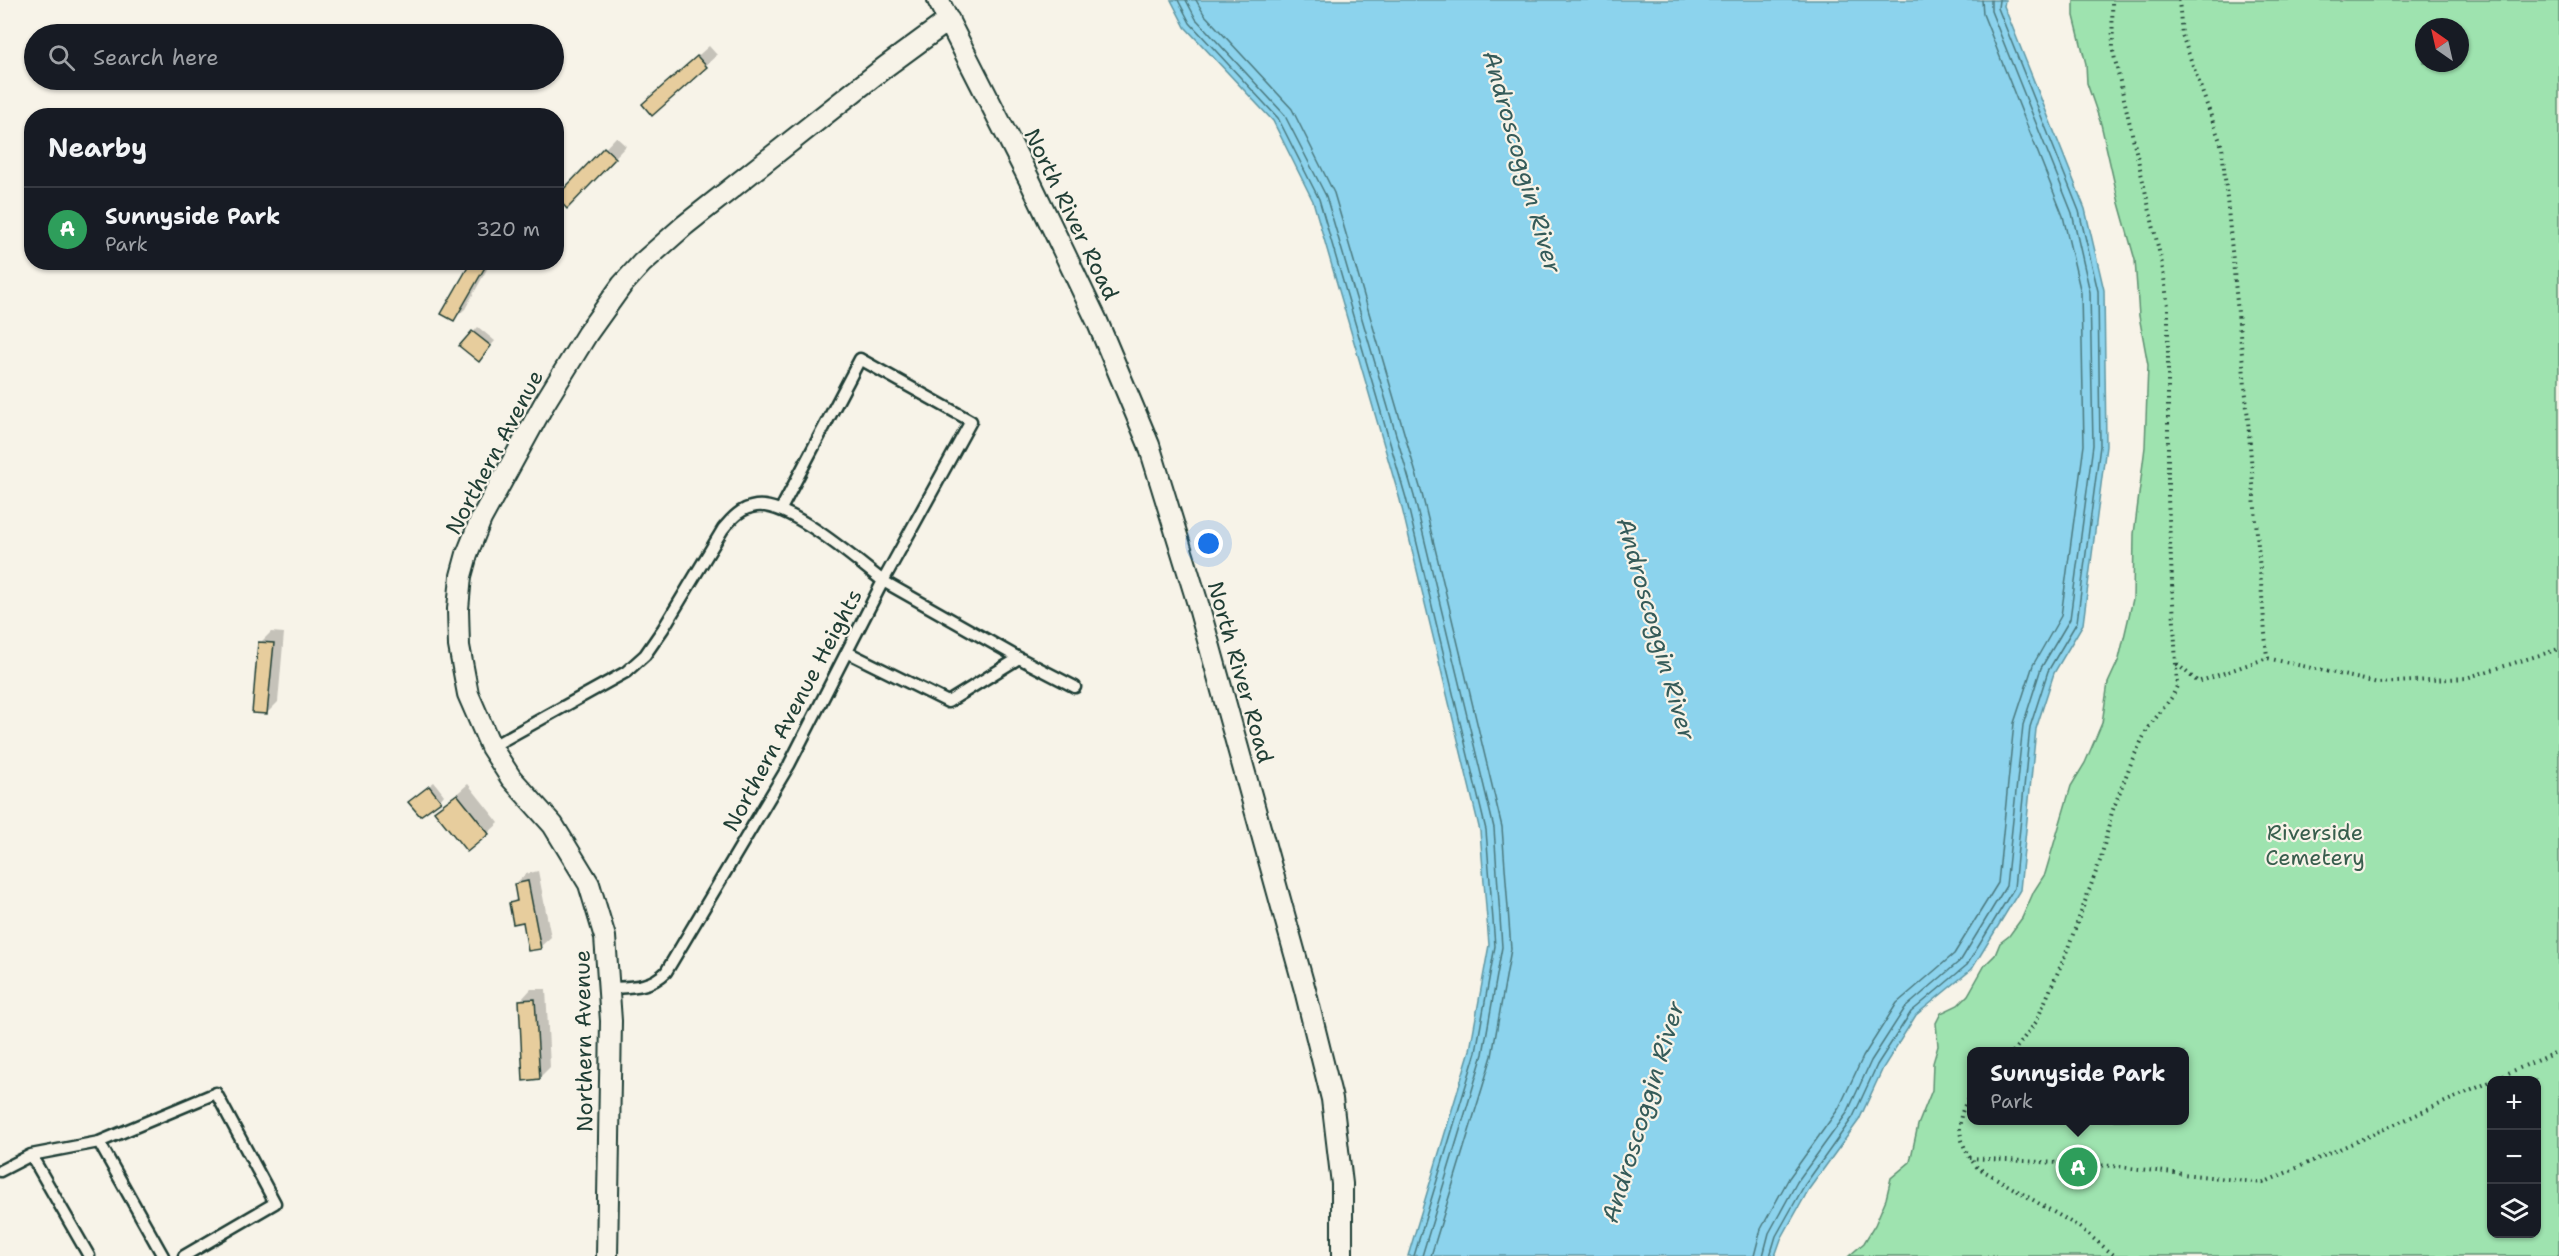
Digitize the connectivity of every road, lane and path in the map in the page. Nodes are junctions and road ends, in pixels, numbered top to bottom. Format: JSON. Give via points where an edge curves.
{"nodes":[{"id":1,"x":938,"y":0,"type":"edge"},
{"id":2,"x":2112,"y":0,"type":"edge"},
{"id":3,"x":2178,"y":0,"type":"edge"},
{"id":4,"x":949,"y":20,"type":"junction"},
{"id":5,"x":781,"y":509,"type":"junction"},
{"id":6,"x":883,"y":581,"type":"junction"},
{"id":7,"x":2559,"y":649,"type":"edge"},
{"id":8,"x":847,"y":652,"type":"junction"},
{"id":9,"x":1019,"y":658,"type":"junction"},
{"id":10,"x":2267,"y":658,"type":"junction"},
{"id":11,"x":2176,"y":663,"type":"junction"},
{"id":12,"x":1075,"y":687,"type":"dead end"},
{"id":13,"x":491,"y":747,"type":"junction"},
{"id":14,"x":610,"y":988,"type":"junction"},
{"id":15,"x":2017,"y":1047,"type":"edge"},
{"id":16,"x":2559,"y":1051,"type":"edge"},
{"id":17,"x":2503,"y":1076,"type":"edge"},
{"id":18,"x":2487,"y":1083,"type":"edge"},
{"id":19,"x":1967,"y":1101,"type":"edge"},
{"id":20,"x":99,"y":1142,"type":"junction"},
{"id":21,"x":32,"y":1155,"type":"junction"},
{"id":22,"x":1970,"y":1158,"type":"junction"},
{"id":23,"x":0,"y":1171,"type":"edge"},
{"id":24,"x":89,"y":1256,"type":"edge"},
{"id":25,"x":163,"y":1256,"type":"edge"},
{"id":26,"x":184,"y":1256,"type":"edge"},
{"id":27,"x":607,"y":1256,"type":"edge"},
{"id":28,"x":1342,"y":1256,"type":"edge"},
{"id":29,"x":2115,"y":1256,"type":"edge"}],
"edges":[{"from":1,"to":4,"type":"street","name":"North River Road"},
{"from":2,"to":11,"type":"path","via":[[2113,51],[2168,306],[2168,498]]},
{"from":3,"to":10,"type":"path","via":[[2182,35],[2222,147]]},
{"from":4,"to":13,"type":"street","name":"Northern Avenue","via":[[693,219],[642,263],[593,326],[544,404],[481,519],[461,576],[459,646],[468,694]]},
{"from":4,"to":28,"type":"street","name":"North River Road","via":[[1097,321],[1149,445],[1170,509],[1332,1099],[1342,1184]]},
{"from":5,"to":6,"type":"lane","name":"Northern Avenue Heights","via":[[831,540]]},
{"from":5,"to":6,"type":"lane","via":[[860,359],[972,421]]},
{"from":5,"to":13,"type":"lane","name":"Northern Avenue Heights","via":[[759,506],[734,516],[645,655],[626,672]]},
{"from":6,"to":8,"type":"lane","name":"Northern Avenue Heights"},
{"from":6,"to":9,"type":"lane"},
{"from":7,"to":10,"type":"path","via":[[2466,678],[2378,683]]},
{"from":8,"to":9,"type":"lane","via":[[948,702]]},
{"from":8,"to":14,"type":"lane","name":"Northern Avenue Heights","via":[[789,765],[666,972],[657,981],[640,987]]},
{"from":9,"to":12,"type":"lane"},
{"from":10,"to":11,"type":"path","via":[[2198,682]]},
{"from":11,"to":15,"type":"path","via":[[2177,686],[2148,728],[2117,801],[2065,956],[2036,1022]]},
{"from":13,"to":14,"type":"street","name":"Northern Avenue","via":[[511,778],[553,825],[589,884],[605,936]]},
{"from":14,"to":27,"type":"street","name":"Northern Avenue"},
{"from":16,"to":17,"type":"path"},
{"from":18,"to":22,"type":"path","via":[[2263,1183],[2112,1166]]},
{"from":19,"to":22,"type":"path","via":[[1960,1121],[1960,1138]]},
{"from":20,"to":21,"type":"lane"},
{"from":20,"to":25,"type":"lane"},
{"from":20,"to":26,"type":"lane","via":[[216,1093],[275,1203]]},
{"from":21,"to":23,"type":"lane"},
{"from":21,"to":24,"type":"lane"},
{"from":22,"to":29,"type":"path","via":[[1977,1167],[2079,1227]]}]}
